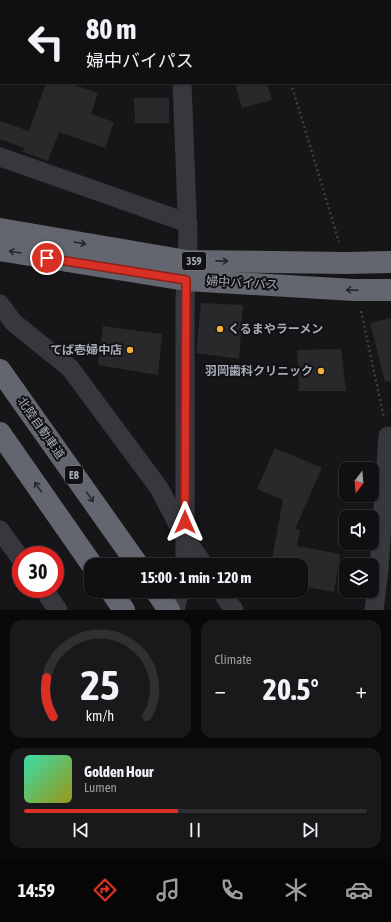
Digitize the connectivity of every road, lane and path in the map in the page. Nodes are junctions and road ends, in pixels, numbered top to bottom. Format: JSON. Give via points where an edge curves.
{"nodes":[{"id":1,"x":182,"y":84,"type":"edge"},
{"id":2,"x":0,"y":157,"type":"edge"},
{"id":3,"x":188,"y":223,"type":"junction"},
{"id":4,"x":0,"y":229,"type":"edge"},
{"id":5,"x":0,"y":250,"type":"edge"},
{"id":6,"x":391,"y":262,"type":"edge"},
{"id":7,"x":187,"y":270,"type":"junction"},
{"id":8,"x":391,"y":290,"type":"edge"},
{"id":9,"x":0,"y":304,"type":"edge"},
{"id":10,"x":5,"y":378,"type":"edge"},
{"id":11,"x":0,"y":433,"type":"edge"},
{"id":12,"x":391,"y":437,"type":"edge"},
{"id":13,"x":0,"y":530,"type":"edge"},
{"id":14,"x":185,"y":538,"type":"junction"},
{"id":15,"x":12,"y":547,"type":"edge"},
{"id":16,"x":87,"y":558,"type":"edge"},
{"id":17,"x":133,"y":558,"type":"edge"},
{"id":18,"x":185,"y":558,"type":"edge"},
{"id":19,"x":199,"y":558,"type":"edge"},
{"id":20,"x":385,"y":572,"type":"edge"},
{"id":21,"x":49,"y":598,"type":"edge"},
{"id":22,"x":116,"y":598,"type":"edge"},
{"id":23,"x":161,"y":598,"type":"edge"},
{"id":24,"x":178,"y":598,"type":"edge"},
{"id":25,"x":226,"y":598,"type":"edge"},
{"id":26,"x":58,"y":610,"type":"edge"},
{"id":27,"x":124,"y":610,"type":"edge"},
{"id":28,"x":169,"y":610,"type":"edge"},
{"id":29,"x":175,"y":610,"type":"edge"},
{"id":30,"x":234,"y":610,"type":"edge"},
{"id":31,"x":374,"y":610,"type":"edge"}],
"edges":[{"from":1,"to":3,"type":"street"},
{"from":2,"to":3,"type":"street"},
{"from":3,"to":7,"type":"street"},
{"from":4,"to":7,"type":"highway","name":"婦中バイパス","number":"359","one_way":true},
{"from":7,"to":5,"type":"highway","name":"婦中バイパス","number":"359","one_way":true},
{"from":7,"to":6,"type":"highway","name":"婦中バイパス","number":"359","one_way":true},
{"from":8,"to":7,"type":"highway","name":"婦中バイパス","number":"359","one_way":true,"via":[[354,290]]},
{"from":7,"to":14,"type":"street"},
{"from":9,"to":14,"type":"street","via":[[13,322],[70,368],[159,488]]},
{"from":10,"to":17,"type":"highway","name":"北陸自動車道","number":"E8","one_way":true},
{"from":16,"to":11,"type":"highway","one_way":true},
{"from":12,"to":20,"type":"street","via":[[388,436]]},
{"from":13,"to":15,"type":"street"},
{"from":14,"to":18,"type":"street"},
{"from":14,"to":19,"type":"street"},
{"from":20,"to":31,"type":"street"},
{"from":21,"to":26,"type":"street"},
{"from":22,"to":27,"type":"highway"},
{"from":23,"to":28,"type":"highway"},
{"from":24,"to":29,"type":"street"},
{"from":25,"to":30,"type":"street"}]}
